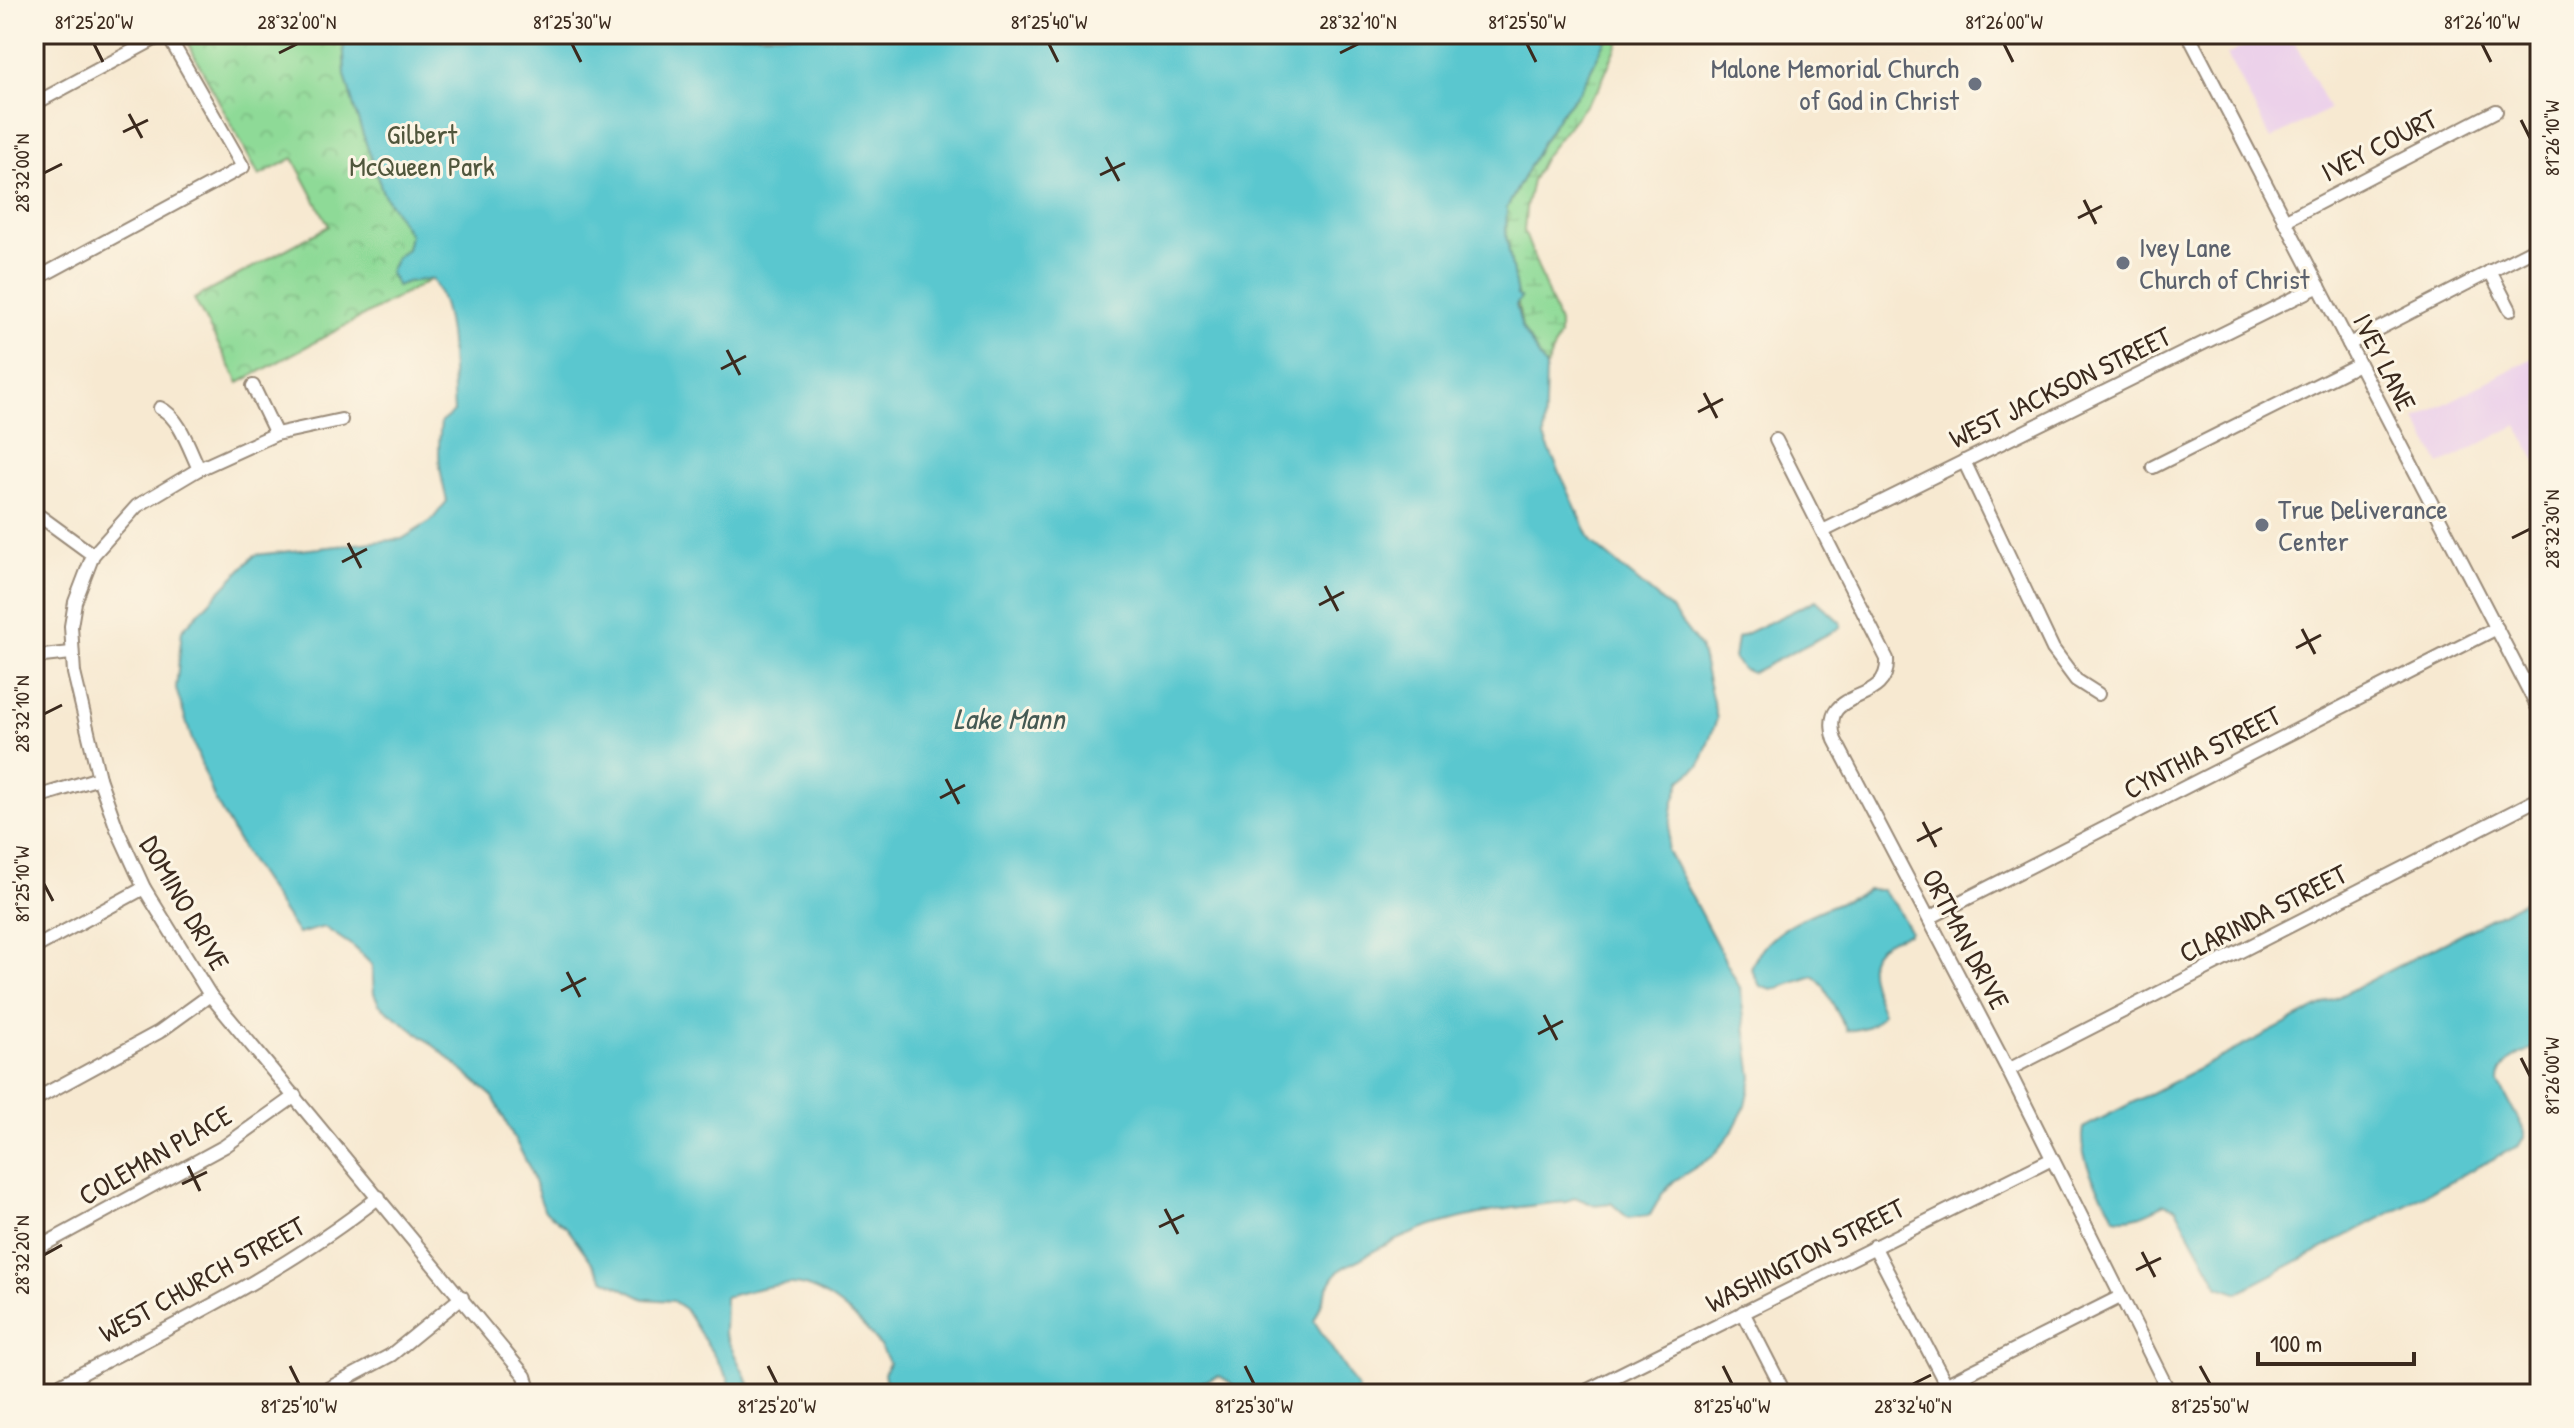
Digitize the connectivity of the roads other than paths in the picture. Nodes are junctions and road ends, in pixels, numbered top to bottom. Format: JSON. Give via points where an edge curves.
{"nodes":[{"id":1,"x":165,"y":34,"type":"edge"},
{"id":2,"x":2188,"y":34,"type":"edge"},
{"id":3,"x":34,"y":104,"type":"edge"},
{"id":4,"x":2496,"y":111,"type":"dead end"},
{"id":5,"x":2284,"y":221,"type":"junction"},
{"id":6,"x":2540,"y":246,"type":"edge"},
{"id":7,"x":2490,"y":271,"type":"junction"},
{"id":8,"x":34,"y":280,"type":"edge"},
{"id":9,"x":2319,"y":286,"type":"junction"},
{"id":10,"x":2510,"y":310,"type":"dead end"},
{"id":11,"x":2349,"y":344,"type":"junction"},
{"id":12,"x":2359,"y":364,"type":"junction"},
{"id":13,"x":253,"y":386,"type":"dead end"},
{"id":14,"x":160,"y":408,"type":"dead end"},
{"id":15,"x":341,"y":420,"type":"dead end"},
{"id":16,"x":276,"y":434,"type":"junction"},
{"id":17,"x":1776,"y":440,"type":"dead end"},
{"id":18,"x":1964,"y":461,"type":"junction"},
{"id":19,"x":2153,"y":467,"type":"dead end"},
{"id":20,"x":199,"y":469,"type":"junction"},
{"id":21,"x":34,"y":515,"type":"edge"},
{"id":22,"x":1823,"y":531,"type":"junction"},
{"id":23,"x":93,"y":555,"type":"junction"},
{"id":24,"x":2497,"y":628,"type":"junction"},
{"id":25,"x":71,"y":653,"type":"junction"},
{"id":26,"x":34,"y":657,"type":"edge"},
{"id":27,"x":2098,"y":694,"type":"dead end"},
{"id":28,"x":2539,"y":709,"type":"edge"},
{"id":29,"x":99,"y":778,"type":"junction"},
{"id":30,"x":34,"y":798,"type":"edge"},
{"id":31,"x":2540,"y":798,"type":"edge"},
{"id":32,"x":144,"y":888,"type":"junction"},
{"id":33,"x":1929,"y":918,"type":"junction"},
{"id":34,"x":34,"y":948,"type":"edge"},
{"id":35,"x":210,"y":995,"type":"junction"},
{"id":36,"x":2008,"y":1070,"type":"junction"},
{"id":37,"x":295,"y":1096,"type":"junction"},
{"id":38,"x":34,"y":1100,"type":"edge"},
{"id":39,"x":2052,"y":1159,"type":"junction"},
{"id":40,"x":379,"y":1197,"type":"junction"},
{"id":41,"x":1874,"y":1246,"type":"junction"},
{"id":42,"x":34,"y":1250,"type":"edge"},
{"id":43,"x":462,"y":1297,"type":"junction"},
{"id":44,"x":2120,"y":1297,"type":"junction"},
{"id":45,"x":1743,"y":1312,"type":"junction"},
{"id":46,"x":1607,"y":1381,"type":"junction"},
{"id":47,"x":1948,"y":1389,"type":"edge"},
{"id":48,"x":582,"y":1392,"type":"dead end"},
{"id":49,"x":43,"y":1394,"type":"edge"},
{"id":50,"x":318,"y":1394,"type":"edge"},
{"id":51,"x":530,"y":1394,"type":"edge"},
{"id":52,"x":557,"y":1394,"type":"edge"},
{"id":53,"x":1580,"y":1394,"type":"edge"},
{"id":54,"x":1614,"y":1394,"type":"edge"},
{"id":55,"x":1785,"y":1394,"type":"edge"},
{"id":56,"x":1927,"y":1394,"type":"edge"},
{"id":57,"x":2170,"y":1394,"type":"edge"}],
"edges":[{"from":1,"to":3,"type":"street"},
{"from":1,"to":8,"type":"street","via":[[243,167]]},
{"from":2,"to":5,"type":"street","name":"IVEY LANE"},
{"from":4,"to":5,"type":"street","name":"IVEY COURT"},
{"from":5,"to":9,"type":"street","name":"IVEY LANE"},
{"from":6,"to":7,"type":"street"},
{"from":7,"to":10,"type":"street"},
{"from":7,"to":11,"type":"street"},
{"from":9,"to":11,"type":"street","name":"IVEY LANE"},
{"from":9,"to":18,"type":"street","name":"WEST JACKSON STREET"},
{"from":11,"to":12,"type":"street","name":"IVEY LANE"},
{"from":12,"to":19,"type":"street"},
{"from":12,"to":24,"type":"street","name":"IVEY LANE"},
{"from":13,"to":16,"type":"street"},
{"from":14,"to":20,"type":"street","via":[[173,419]]},
{"from":15,"to":16,"type":"street","name":"DOMINO DRIVE"},
{"from":16,"to":20,"type":"street","name":"DOMINO DRIVE"},
{"from":17,"to":22,"type":"street","name":"ORTMAN DRIVE"},
{"from":18,"to":22,"type":"street","name":"WEST JACKSON STREET"},
{"from":18,"to":27,"type":"street","via":[[2053,649],[2076,680]]},
{"from":20,"to":23,"type":"street","name":"DOMINO DRIVE","via":[[137,506]]},
{"from":21,"to":23,"type":"street"},
{"from":22,"to":33,"type":"street","name":"ORTMAN DRIVE","via":[[1887,659],[1888,671],[1875,688],[1840,705],[1831,727]]},
{"from":23,"to":25,"type":"street","name":"DOMINO DRIVE","via":[[75,602]]},
{"from":24,"to":28,"type":"street","name":"IVEY LANE"},
{"from":24,"to":33,"type":"street","name":"CYNTHIA STREET"},
{"from":25,"to":26,"type":"street"},
{"from":25,"to":29,"type":"street","name":"DOMINO DRIVE"},
{"from":29,"to":30,"type":"street"},
{"from":29,"to":32,"type":"street","name":"DOMINO DRIVE"},
{"from":31,"to":36,"type":"street","name":"CLARINDA STREET"},
{"from":32,"to":34,"type":"street"},
{"from":32,"to":35,"type":"street","name":"DOMINO DRIVE"},
{"from":33,"to":36,"type":"street","name":"ORTMAN DRIVE"},
{"from":35,"to":37,"type":"street","name":"DOMINO DRIVE"},
{"from":35,"to":38,"type":"street","via":[[159,1032]]},
{"from":36,"to":39,"type":"street","name":"ORTMAN DRIVE"},
{"from":37,"to":40,"type":"street","name":"DOMINO DRIVE"},
{"from":37,"to":42,"type":"street","name":"COLEMAN PLACE","via":[[225,1146]]},
{"from":39,"to":41,"type":"street","name":"WASHINGTON STREET"},
{"from":39,"to":44,"type":"street","name":"ORTMAN DRIVE"},
{"from":40,"to":43,"type":"street","name":"DOMINO DRIVE"},
{"from":40,"to":49,"type":"street","name":"WEST CHURCH STREET","via":[[293,1260]]},
{"from":41,"to":45,"type":"street","name":"WASHINGTON STREET"},
{"from":41,"to":47,"type":"street"},
{"from":43,"to":50,"type":"street","via":[[391,1355]]},
{"from":43,"to":51,"type":"street","name":"DOMINO DRIVE","via":[[525,1376]]},
{"from":44,"to":47,"type":"street"},
{"from":44,"to":57,"type":"street","name":"ORTMAN DRIVE"},
{"from":45,"to":46,"type":"street","name":"WASHINGTON STREET"},
{"from":45,"to":55,"type":"street"},
{"from":46,"to":53,"type":"street","name":"WASHINGTON STREET"},
{"from":46,"to":54,"type":"street"},
{"from":47,"to":56,"type":"street"},
{"from":48,"to":52,"type":"street"}]}
